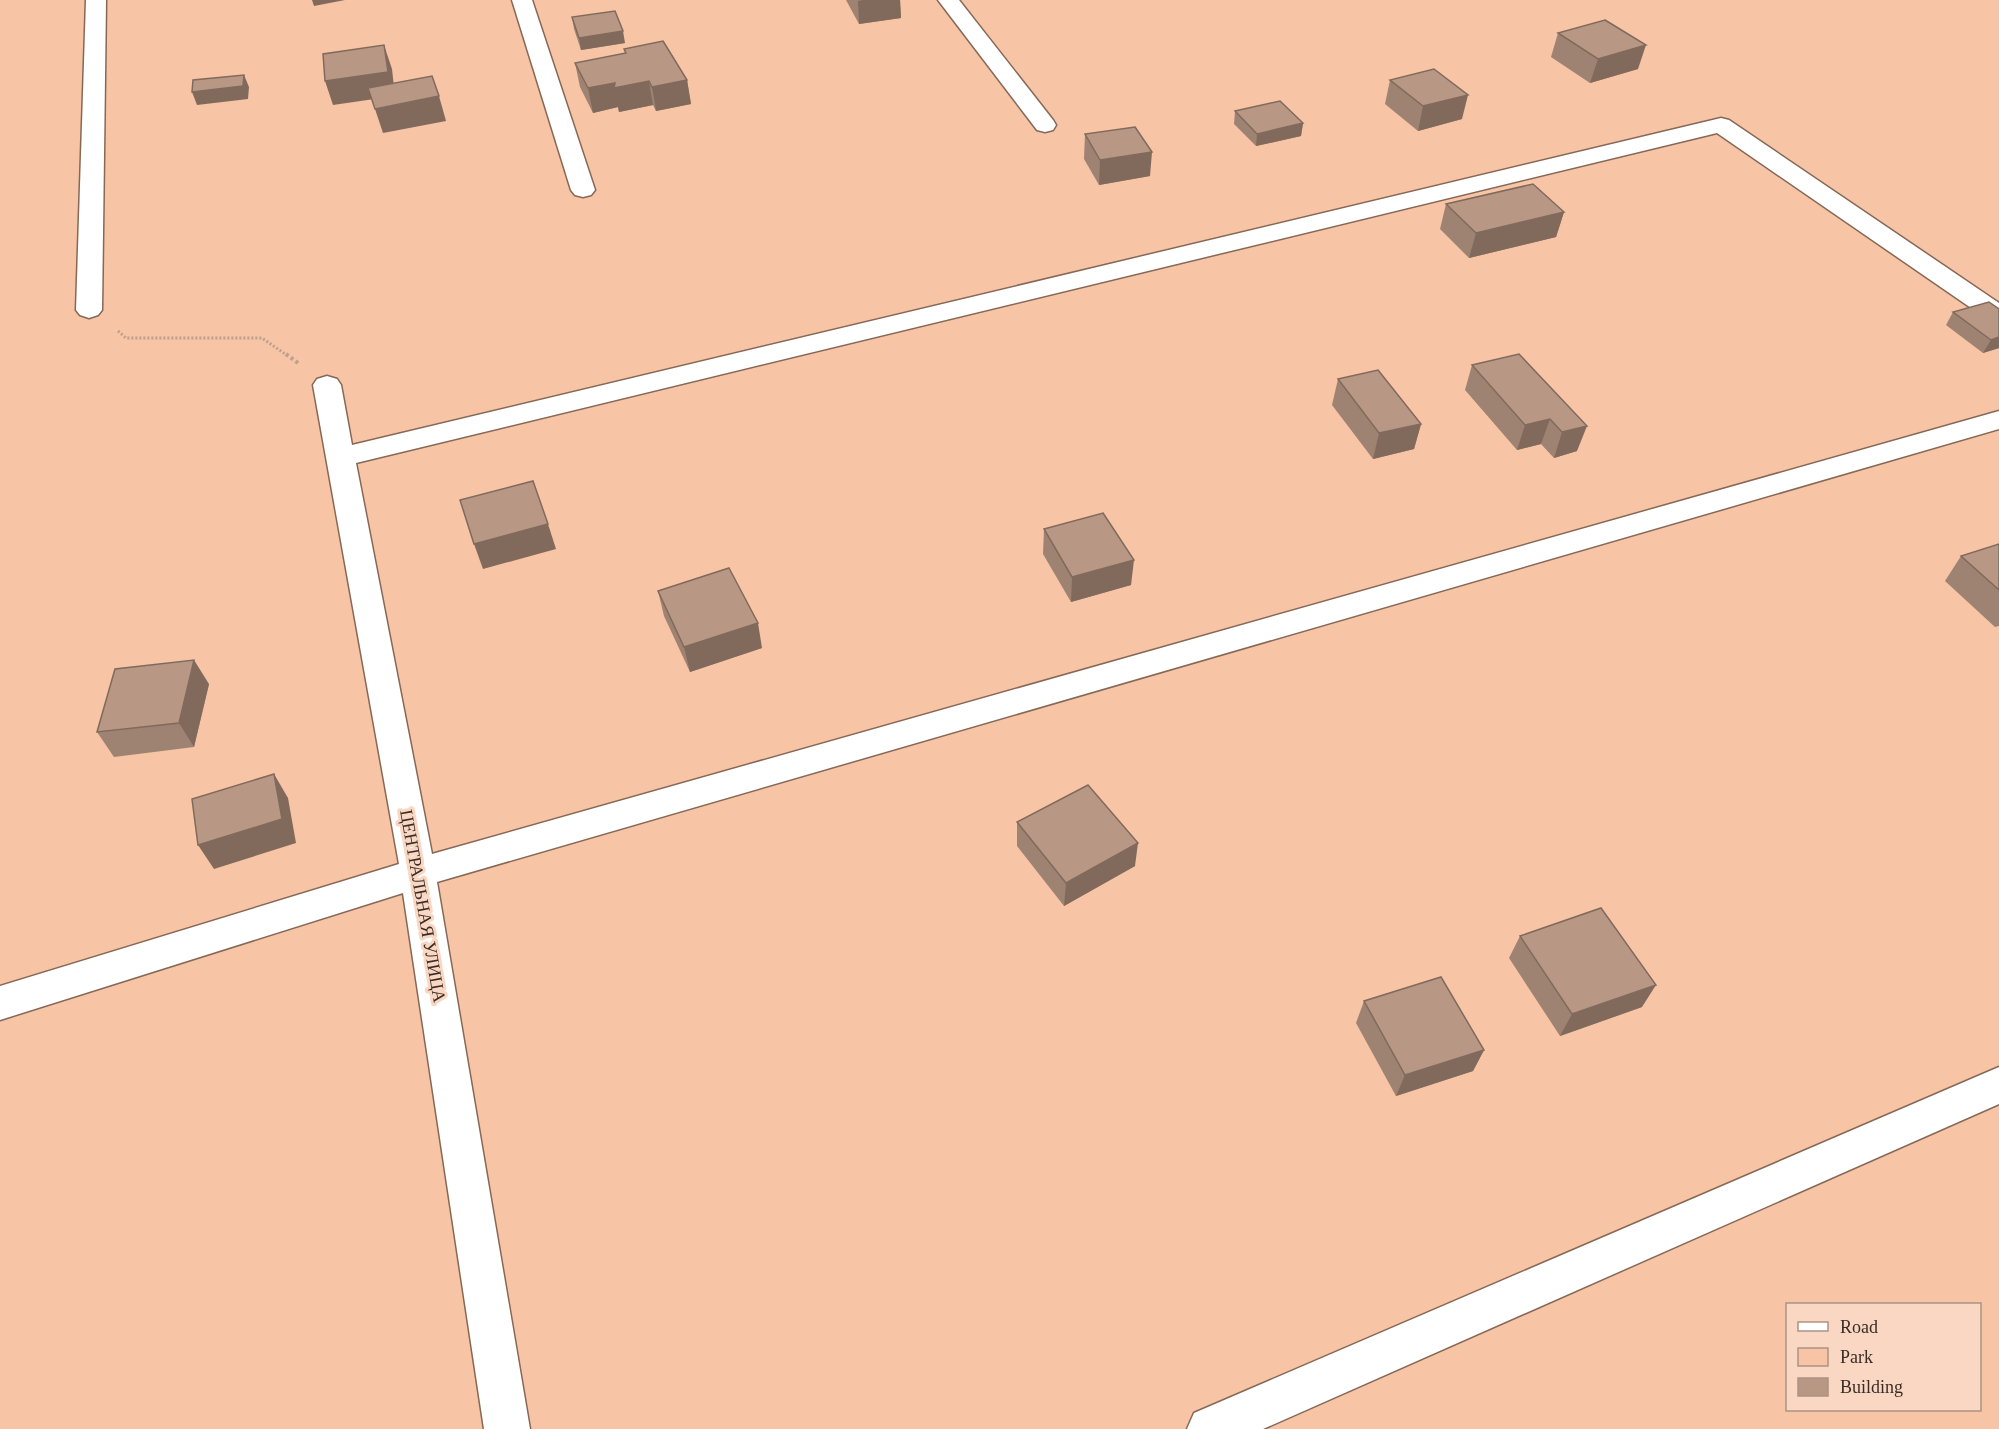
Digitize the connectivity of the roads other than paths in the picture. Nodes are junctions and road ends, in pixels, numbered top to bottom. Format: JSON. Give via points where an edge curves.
{"nodes":[{"id":1,"x":96,"y":0,"type":"edge"},
{"id":2,"x":522,"y":0,"type":"edge"},
{"id":3,"x":948,"y":0,"type":"edge"},
{"id":4,"x":1046,"y":125,"type":"dead end"},
{"id":5,"x":584,"y":190,"type":"dead end"},
{"id":6,"x":89,"y":310,"type":"road end"},
{"id":7,"x":1999,"y":315,"type":"edge"},
{"id":8,"x":327,"y":385,"type":"road end"},
{"id":9,"x":1999,"y":420,"type":"edge"},
{"id":10,"x":341,"y":457,"type":"junction"},
{"id":11,"x":418,"y":873,"type":"junction"},
{"id":12,"x":0,"y":1003,"type":"edge"},
{"id":13,"x":1999,"y":1086,"type":"edge"},
{"id":14,"x":507,"y":1429,"type":"edge"},
{"id":15,"x":1210,"y":1429,"type":"edge"}],
"edges":[{"from":1,"to":6,"type":"street"},
{"from":2,"to":5,"type":"street"},
{"from":3,"to":4,"type":"street"},
{"from":7,"to":10,"type":"street","via":[[1721,125]]},
{"from":8,"to":10,"type":"street","name":"ЦЕНТРАЛЬНАЯ УЛИЦА"},
{"from":9,"to":11,"type":"street"},
{"from":10,"to":11,"type":"street","name":"ЦЕНТРАЛЬНАЯ УЛИЦА"},
{"from":11,"to":12,"type":"street"},
{"from":11,"to":14,"type":"street","name":"ЦЕНТРАЛЬНАЯ УЛИЦА"},
{"from":13,"to":15,"type":"street"}]}
